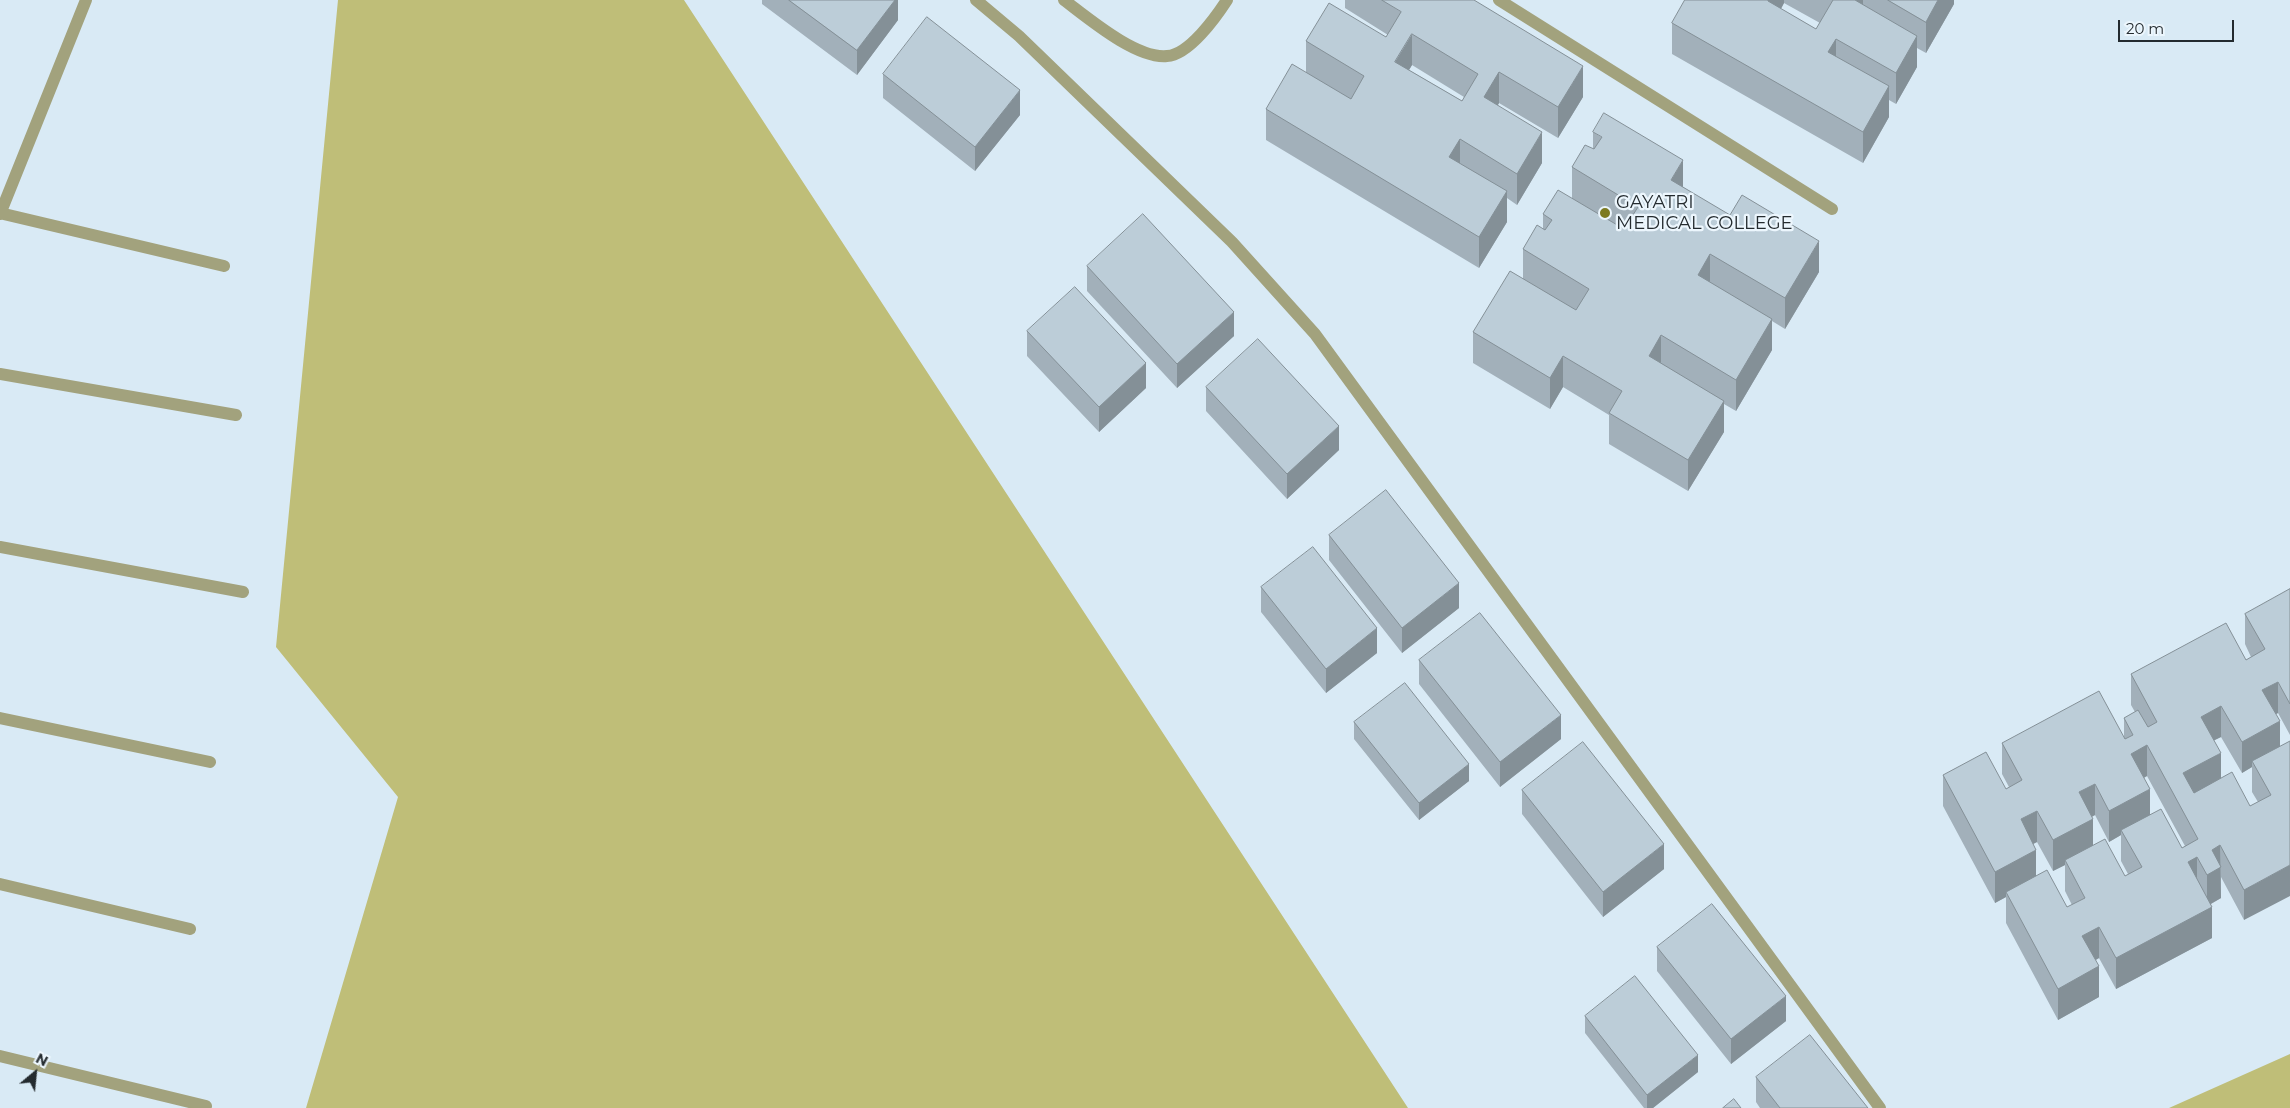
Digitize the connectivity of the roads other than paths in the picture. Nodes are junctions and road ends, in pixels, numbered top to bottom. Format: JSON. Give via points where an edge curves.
{"nodes":[{"id":1,"x":86,"y":0,"type":"edge"},
{"id":2,"x":976,"y":0,"type":"edge"},
{"id":3,"x":1064,"y":0,"type":"edge"},
{"id":4,"x":1227,"y":0,"type":"edge"},
{"id":5,"x":1499,"y":0,"type":"edge"},
{"id":6,"x":1832,"y":210,"type":"dead end"},
{"id":7,"x":0,"y":214,"type":"edge"},
{"id":8,"x":224,"y":266,"type":"dead end"},
{"id":9,"x":0,"y":374,"type":"edge"},
{"id":10,"x":236,"y":415,"type":"dead end"},
{"id":11,"x":0,"y":547,"type":"edge"},
{"id":12,"x":243,"y":592,"type":"dead end"},
{"id":13,"x":0,"y":718,"type":"edge"},
{"id":14,"x":210,"y":762,"type":"dead end"},
{"id":15,"x":0,"y":884,"type":"edge"},
{"id":16,"x":190,"y":929,"type":"dead end"},
{"id":17,"x":0,"y":1056,"type":"edge"},
{"id":18,"x":206,"y":1106,"type":"dead end"},
{"id":19,"x":1880,"y":1108,"type":"edge"}],
"edges":[{"from":1,"to":7,"type":"street"},
{"from":2,"to":19,"type":"street","via":[[1020,36],[1232,242],[1315,334]]},
{"from":3,"to":4,"type":"street","via":[[1142,52],[1168,56],[1190,46]]},
{"from":5,"to":6,"type":"street"},
{"from":7,"to":8,"type":"street"},
{"from":9,"to":10,"type":"street"},
{"from":11,"to":12,"type":"street"},
{"from":13,"to":14,"type":"street"},
{"from":15,"to":16,"type":"street"},
{"from":17,"to":18,"type":"street"}]}
